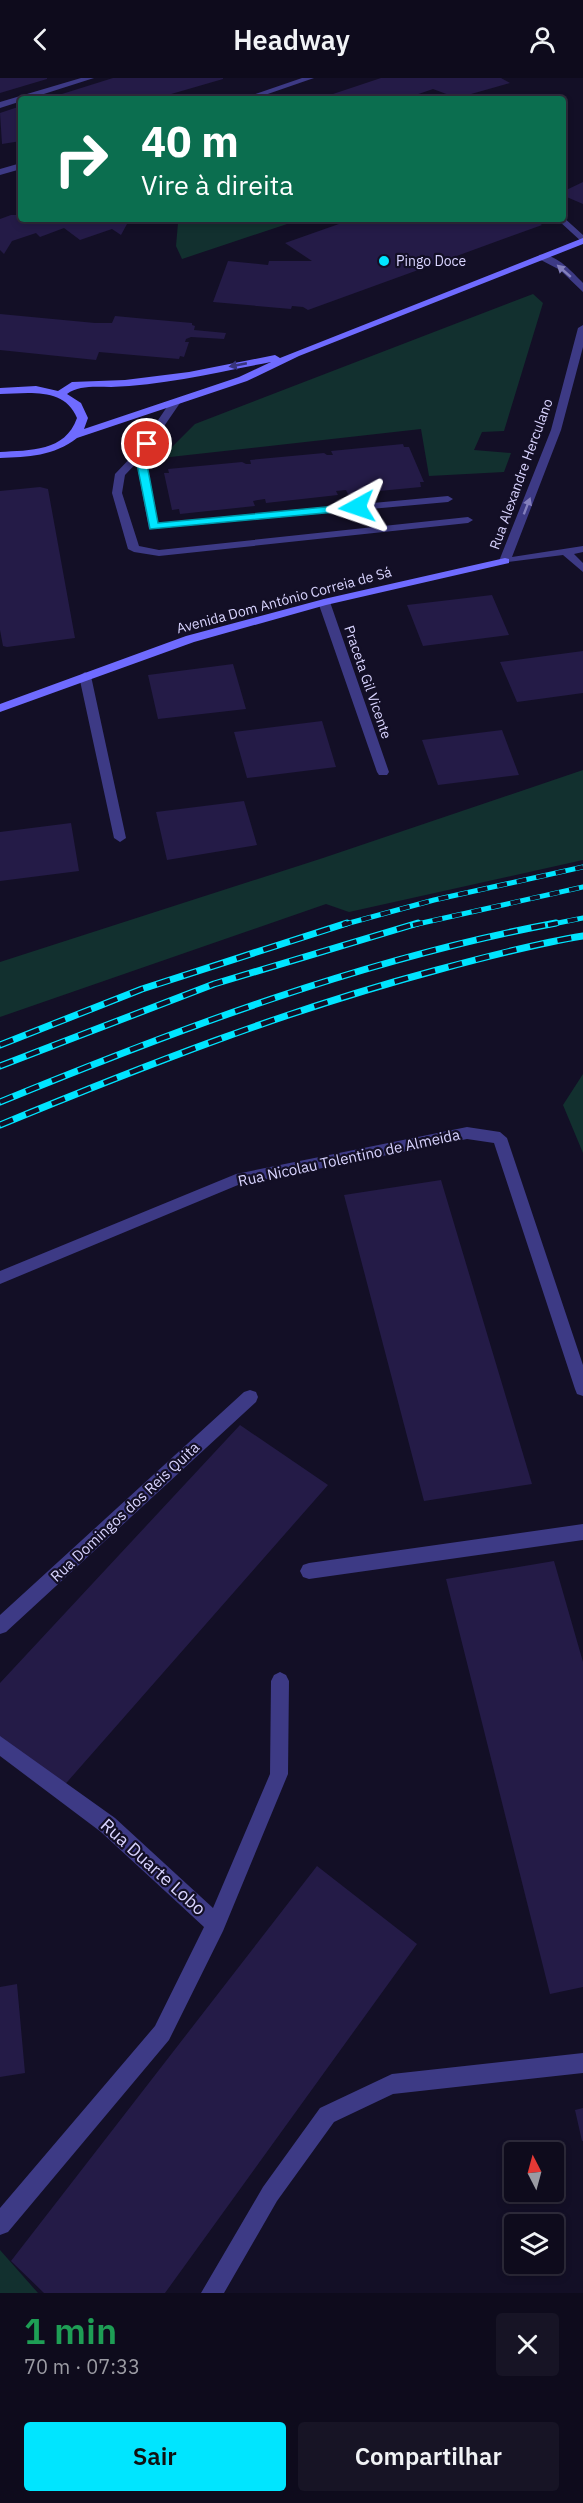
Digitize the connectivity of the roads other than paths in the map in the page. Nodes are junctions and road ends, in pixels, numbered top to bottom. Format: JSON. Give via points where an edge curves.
{"nodes":[{"id":1,"x":90,"y":78,"type":"edge"},
{"id":2,"x":303,"y":79,"type":"edge"},
{"id":3,"x":31,"y":96,"type":"edge"},
{"id":4,"x":254,"y":96,"type":"edge"},
{"id":5,"x":18,"y":100,"type":"edge"},
{"id":6,"x":0,"y":105,"type":"edge"},
{"id":7,"x":18,"y":167,"type":"edge"},
{"id":8,"x":0,"y":172,"type":"edge"},
{"id":9,"x":565,"y":222,"type":"edge"},
{"id":10,"x":583,"y":240,"type":"edge"},
{"id":11,"x":542,"y":256,"type":"junction"},
{"id":12,"x":583,"y":289,"type":"edge"},
{"id":13,"x":583,"y":328,"type":"edge"},
{"id":14,"x":296,"y":354,"type":"junction"},
{"id":15,"x":0,"y":386,"type":"edge"},
{"id":16,"x":20,"y":388,"type":"junction"},
{"id":17,"x":0,"y":391,"type":"edge"},
{"id":18,"x":61,"y":393,"type":"junction"},
{"id":19,"x":175,"y":403,"type":"junction"},
{"id":20,"x":77,"y":435,"type":"junction"},
{"id":21,"x":140,"y":454,"type":"junction"},
{"id":22,"x":0,"y":455,"type":"edge"},
{"id":23,"x":448,"y":499,"type":"dead end"},
{"id":24,"x":468,"y":520,"type":"dead end"},
{"id":25,"x":583,"y":549,"type":"edge"},
{"id":26,"x":565,"y":551,"type":"junction"},
{"id":27,"x":505,"y":561,"type":"junction"},
{"id":28,"x":583,"y":569,"type":"edge"},
{"id":29,"x":324,"y":602,"type":"junction"},
{"id":30,"x":85,"y":676,"type":"junction"},
{"id":31,"x":0,"y":708,"type":"edge"},
{"id":32,"x":383,"y":772,"type":"dead end"},
{"id":33,"x":120,"y":838,"type":"dead end"},
{"id":34,"x":0,"y":1278,"type":"edge"},
{"id":35,"x":583,"y":1389,"type":"edge"},
{"id":36,"x":250,"y":1397,"type":"dead end"},
{"id":37,"x":583,"y":1532,"type":"edge"},
{"id":38,"x":309,"y":1571,"type":"dead end"},
{"id":39,"x":0,"y":1626,"type":"edge"},
{"id":40,"x":280,"y":1681,"type":"dead end"},
{"id":41,"x":0,"y":1745,"type":"edge"},
{"id":42,"x":216,"y":1924,"type":"junction"},
{"id":43,"x":583,"y":2063,"type":"edge"},
{"id":44,"x":0,"y":2224,"type":"edge"},
{"id":45,"x":212,"y":2293,"type":"edge"}],
"edges":[{"from":1,"to":3,"type":"street"},
{"from":2,"to":4,"type":"street"},
{"from":5,"to":6,"type":"street"},
{"from":7,"to":8,"type":"street"},
{"from":9,"to":10,"type":"street"},
{"from":10,"to":11,"type":"street"},
{"from":12,"to":11,"type":"street","one_way":true,"via":[[563,268]]},
{"from":11,"to":14,"type":"street"},
{"from":27,"to":13,"type":"street","name":"Rua Alexandre Herculano","one_way":true,"via":[[556,430]]},
{"from":14,"to":18,"type":"street","one_way":true,"via":[[189,375],[72,385]]},
{"from":14,"to":19,"type":"street","via":[[243,379]]},
{"from":15,"to":16,"type":"street"},
{"from":16,"to":17,"type":"street"},
{"from":16,"to":18,"type":"street"},
{"from":18,"to":20,"type":"street","via":[[75,401],[83,412],[84,424]]},
{"from":19,"to":20,"type":"street"},
{"from":19,"to":21,"type":"street"},
{"from":20,"to":22,"type":"street","via":[[44,452]]},
{"from":21,"to":23,"type":"street","via":[[153,527]]},
{"from":21,"to":24,"type":"street","via":[[120,474],[117,493],[134,549],[159,553]]},
{"from":25,"to":26,"type":"street","name":"Avenida Dom António Correia de Sá"},
{"from":26,"to":27,"type":"street","name":"Avenida Dom António Correia de Sá"},
{"from":26,"to":28,"type":"street"},
{"from":27,"to":29,"type":"street","name":"Avenida Dom António Correia de Sá"},
{"from":29,"to":30,"type":"street","name":"Avenida Dom António Correia de Sá","via":[[190,639]]},
{"from":29,"to":32,"type":"street","name":"Praceta Gil Vicente"},
{"from":30,"to":31,"type":"street","name":"Avenida Dom António Correia de Sá"},
{"from":30,"to":33,"type":"street"},
{"from":34,"to":35,"type":"street","name":"Rua Nicolau Tolentino de Almeida","via":[[236,1180],[467,1133],[500,1138]]},
{"from":36,"to":39,"type":"street","name":"Rua Domingos dos Reis Quita"},
{"from":37,"to":38,"type":"street"},
{"from":40,"to":42,"type":"street","name":"Rua Duarte Lobo","via":[[279,1774]]},
{"from":41,"to":42,"type":"street","name":"Rua Duarte Lobo","via":[[108,1825]]},
{"from":42,"to":44,"type":"street","via":[[162,2033]]},
{"from":43,"to":45,"type":"street","via":[[392,2084],[327,2115],[270,2194]]}]}
